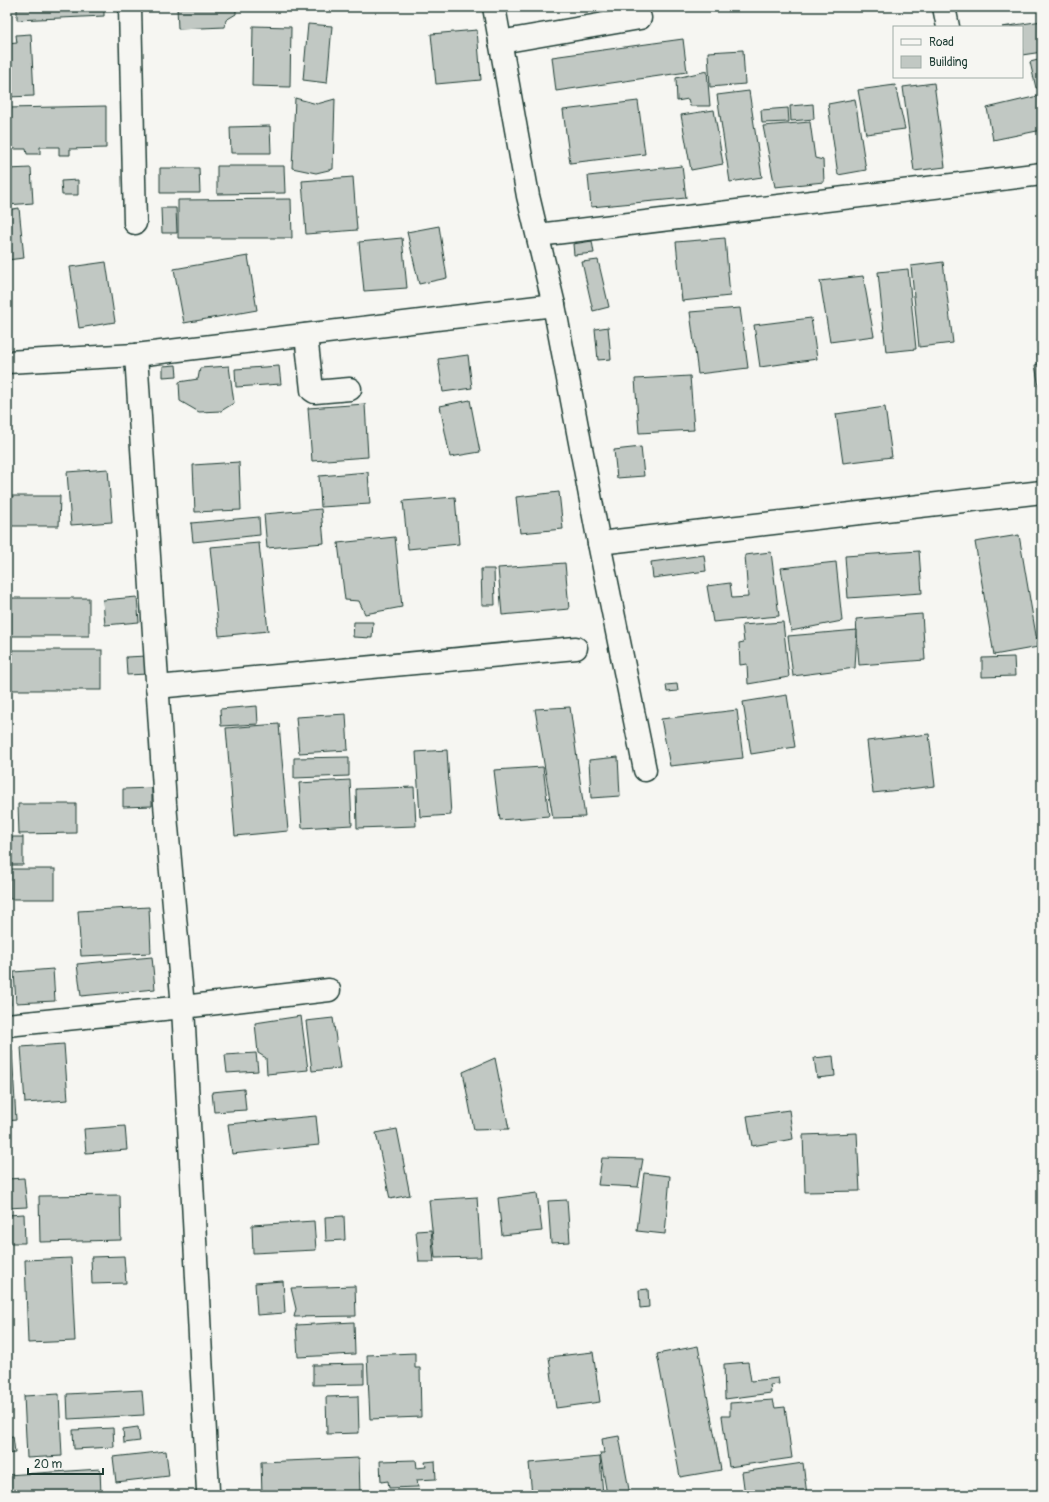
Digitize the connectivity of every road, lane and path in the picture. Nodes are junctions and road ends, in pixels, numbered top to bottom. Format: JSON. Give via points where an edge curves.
{"nodes":[{"id":1,"x":130,"y":7,"type":"edge"},
{"id":2,"x":494,"y":7,"type":"edge"},
{"id":3,"x":944,"y":7,"type":"edge"},
{"id":4,"x":640,"y":18,"type":"dead end"},
{"id":5,"x":948,"y":26,"type":"edge"},
{"id":6,"x":500,"y":42,"type":"junction"},
{"id":7,"x":1042,"y":174,"type":"edge"},
{"id":8,"x":135,"y":223,"type":"dead end"},
{"id":9,"x":538,"y":235,"type":"junction"},
{"id":10,"x":554,"y":305,"type":"junction"},
{"id":11,"x":306,"y":335,"type":"junction"},
{"id":12,"x":136,"y":355,"type":"junction"},
{"id":13,"x":7,"y":362,"type":"edge"},
{"id":14,"x":350,"y":389,"type":"dead end"},
{"id":15,"x":1042,"y":492,"type":"edge"},
{"id":16,"x":599,"y":543,"type":"junction"},
{"id":17,"x":576,"y":648,"type":"dead end"},
{"id":18,"x":157,"y":687,"type":"junction"},
{"id":19,"x":645,"y":770,"type":"dead end"},
{"id":20,"x":329,"y":990,"type":"dead end"},
{"id":21,"x":183,"y":1007,"type":"junction"},
{"id":22,"x":7,"y":1025,"type":"edge"},
{"id":23,"x":208,"y":1491,"type":"dead end"}],
"edges":[{"from":1,"to":8,"type":"street"},
{"from":2,"to":6,"type":"street"},
{"from":3,"to":5,"type":"street"},
{"from":4,"to":6,"type":"street"},
{"from":6,"to":9,"type":"street","via":[[528,196]]},
{"from":7,"to":9,"type":"street"},
{"from":9,"to":10,"type":"street"},
{"from":10,"to":11,"type":"street"},
{"from":10,"to":16,"type":"street"},
{"from":11,"to":12,"type":"street"},
{"from":11,"to":14,"type":"street","via":[[312,390],[315,392]]},
{"from":12,"to":13,"type":"street"},
{"from":12,"to":18,"type":"street"},
{"from":15,"to":16,"type":"street"},
{"from":16,"to":19,"type":"street"},
{"from":17,"to":18,"type":"street"},
{"from":18,"to":21,"type":"street"},
{"from":20,"to":21,"type":"street"},
{"from":21,"to":22,"type":"street"},
{"from":21,"to":23,"type":"street"}]}
